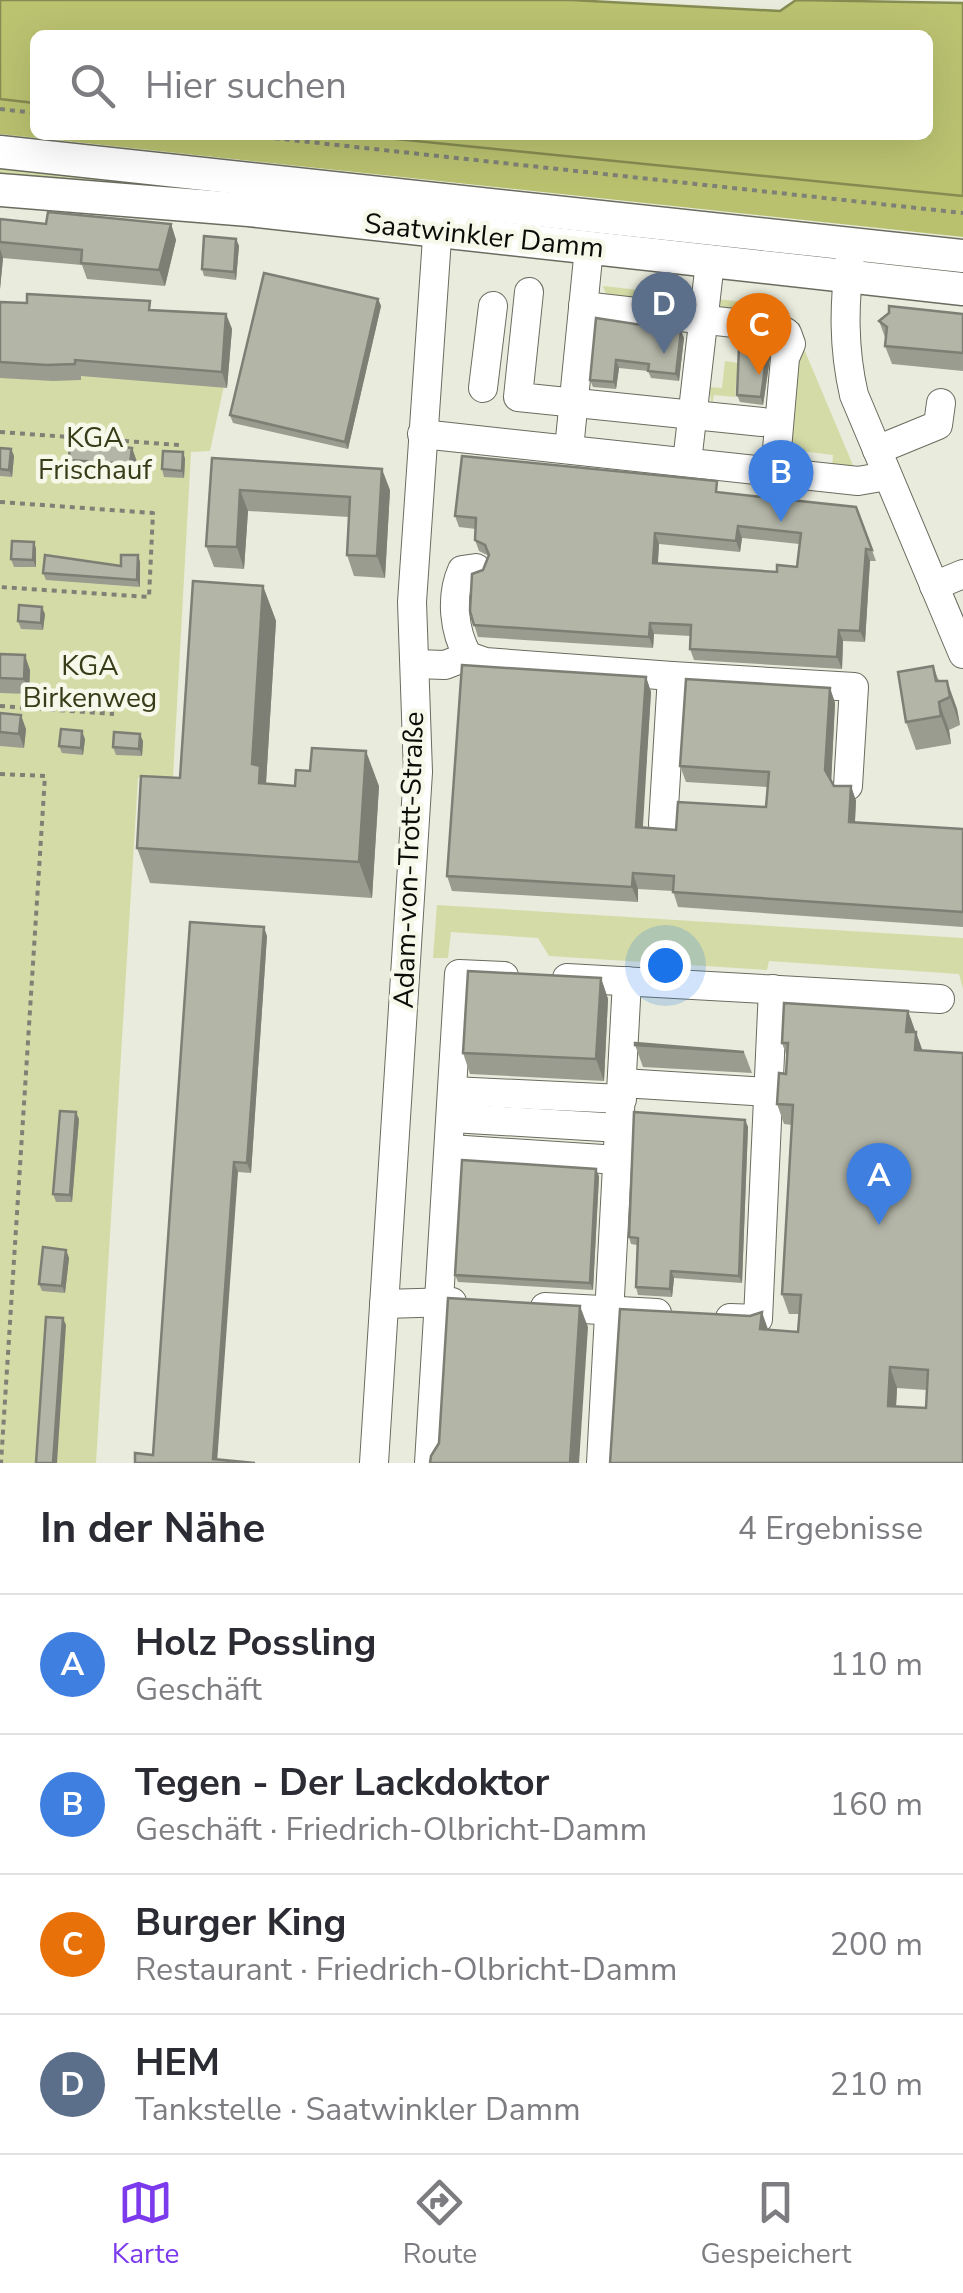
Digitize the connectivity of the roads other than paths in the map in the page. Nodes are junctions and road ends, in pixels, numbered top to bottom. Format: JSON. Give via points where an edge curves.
{"nodes":[{"id":1,"x":0,"y":152,"type":"edge"},
{"id":2,"x":245,"y":176,"type":"junction"},
{"id":3,"x":0,"y":190,"type":"edge"},
{"id":4,"x":440,"y":198,"type":"junction"},
{"id":5,"x":243,"y":210,"type":"junction"},
{"id":6,"x":437,"y":231,"type":"junction"},
{"id":7,"x":589,"y":248,"type":"junction"},
{"id":8,"x":963,"y":256,"type":"edge"},
{"id":9,"x":849,"y":261,"type":"junction"},
{"id":10,"x":710,"y":262,"type":"junction"},
{"id":11,"x":963,"y":290,"type":"edge"},
{"id":12,"x":529,"y":292,"type":"dead end"},
{"id":13,"x":493,"y":306,"type":"dead end"},
{"id":14,"x":582,"y":306,"type":"junction"},
{"id":15,"x":703,"y":319,"type":"junction"},
{"id":16,"x":484,"y":388,"type":"dead end"},
{"id":17,"x":573,"y":403,"type":"junction"},
{"id":18,"x":940,"y":403,"type":"dead end"},
{"id":19,"x":692,"y":415,"type":"junction"},
{"id":20,"x":762,"y":422,"type":"dead end"},
{"id":21,"x":422,"y":434,"type":"junction"},
{"id":22,"x":569,"y":449,"type":"junction"},
{"id":23,"x":687,"y":462,"type":"junction"},
{"id":24,"x":882,"y":463,"type":"junction"},
{"id":25,"x":775,"y":472,"type":"junction"},
{"id":26,"x":476,"y":568,"type":"edge"},
{"id":27,"x":963,"y":574,"type":"edge"},
{"id":28,"x":934,"y":586,"type":"junction"},
{"id":29,"x":963,"y":654,"type":"edge"},
{"id":30,"x":468,"y":656,"type":"junction"},
{"id":31,"x":415,"y":664,"type":"junction"},
{"id":32,"x":672,"y":676,"type":"junction"},
{"id":33,"x":848,"y":786,"type":"edge"},
{"id":34,"x":662,"y":824,"type":"edge"},
{"id":35,"x":627,"y":981,"type":"junction"},
{"id":36,"x":773,"y":989,"type":"junction"},
{"id":37,"x":940,"y":999,"type":"dead end"},
{"id":38,"x":624,"y":1046,"type":"junction"},
{"id":39,"x":660,"y":1048,"type":"edge"},
{"id":40,"x":734,"y":1052,"type":"edge"},
{"id":41,"x":770,"y":1055,"type":"junction"},
{"id":42,"x":622,"y":1091,"type":"junction"},
{"id":43,"x":768,"y":1092,"type":"junction"},
{"id":44,"x":452,"y":1104,"type":"junction"},
{"id":45,"x":620,"y":1128,"type":"junction"},
{"id":46,"x":450,"y":1149,"type":"junction"},
{"id":47,"x":618,"y":1160,"type":"junction"},
{"id":48,"x":438,"y":1301,"type":"junction"},
{"id":49,"x":476,"y":1303,"type":"edge"},
{"id":50,"x":384,"y":1304,"type":"junction"},
{"id":51,"x":515,"y":1305,"type":"edge"},
{"id":52,"x":611,"y":1311,"type":"junction"},
{"id":53,"x":374,"y":1463,"type":"edge"},
{"id":54,"x":429,"y":1463,"type":"edge"},
{"id":55,"x":601,"y":1463,"type":"edge"}],
"edges":[{"from":1,"to":2,"type":"main road","name":"Saatwinkler Damm"},
{"from":2,"to":4,"type":"main road","name":"Saatwinkler Damm"},
{"from":2,"to":5,"type":"street"},
{"from":3,"to":5,"type":"main road","name":"Saatwinkler Damm"},
{"from":4,"to":6,"type":"street","name":"Adam-von-Trott-Straße"},
{"from":4,"to":9,"type":"main road","name":"Saatwinkler Damm"},
{"from":5,"to":6,"type":"main road","name":"Saatwinkler Damm"},
{"from":6,"to":7,"type":"main road","name":"Saatwinkler Damm"},
{"from":6,"to":21,"type":"street","name":"Adam-von-Trott-Straße"},
{"from":7,"to":10,"type":"main road","name":"Saatwinkler Damm"},
{"from":7,"to":14,"type":"street"},
{"from":8,"to":9,"type":"main road","name":"Saatwinkler Damm"},
{"from":9,"to":10,"type":"main road","name":"Saatwinkler Damm"},
{"from":9,"to":11,"type":"main road","name":"Saatwinkler Damm"},
{"from":9,"to":24,"type":"street","via":[[845,356]]},
{"from":10,"to":15,"type":"street"},
{"from":12,"to":17,"type":"street","via":[[518,396]]},
{"from":13,"to":16,"type":"street"},
{"from":14,"to":15,"type":"street"},
{"from":14,"to":17,"type":"street"},
{"from":15,"to":19,"type":"street"},
{"from":15,"to":25,"type":"street","via":[[787,332],[791,344]]},
{"from":17,"to":19,"type":"street"},
{"from":17,"to":22,"type":"street"},
{"from":18,"to":24,"type":"street","via":[[938,425]]},
{"from":19,"to":20,"type":"street"},
{"from":19,"to":23,"type":"street"},
{"from":21,"to":22,"type":"street"},
{"from":21,"to":31,"type":"street","name":"Adam-von-Trott-Straße"},
{"from":22,"to":23,"type":"street"},
{"from":23,"to":25,"type":"street"},
{"from":24,"to":25,"type":"street","via":[[858,481]]},
{"from":24,"to":28,"type":"street"},
{"from":26,"to":30,"type":"street","via":[[462,570],[455,606]]},
{"from":27,"to":28,"type":"street"},
{"from":28,"to":29,"type":"street"},
{"from":30,"to":31,"type":"street"},
{"from":30,"to":32,"type":"street"},
{"from":31,"to":50,"type":"street","name":"Adam-von-Trott-Straße","via":[[418,772]]},
{"from":32,"to":33,"type":"street","via":[[854,687]]},
{"from":32,"to":34,"type":"street"},
{"from":35,"to":36,"type":"street"},
{"from":35,"to":38,"type":"street"},
{"from":35,"to":44,"type":"street","via":[[460,974]]},
{"from":36,"to":37,"type":"street"},
{"from":36,"to":41,"type":"street"},
{"from":38,"to":39,"type":"street"},
{"from":38,"to":42,"type":"street"},
{"from":40,"to":41,"type":"street"},
{"from":41,"to":43,"type":"street"},
{"from":42,"to":43,"type":"street"},
{"from":42,"to":44,"type":"street"},
{"from":42,"to":45,"type":"street"},
{"from":43,"to":52,"type":"street","via":[[758,1320]]},
{"from":44,"to":45,"type":"street"},
{"from":44,"to":46,"type":"street"},
{"from":45,"to":47,"type":"street"},
{"from":46,"to":47,"type":"street"},
{"from":46,"to":48,"type":"street"},
{"from":47,"to":52,"type":"street"},
{"from":48,"to":49,"type":"street"},
{"from":48,"to":50,"type":"street"},
{"from":48,"to":54,"type":"street"},
{"from":50,"to":53,"type":"street","name":"Adam-von-Trott-Straße"},
{"from":51,"to":52,"type":"street"},
{"from":52,"to":55,"type":"street"}]}
